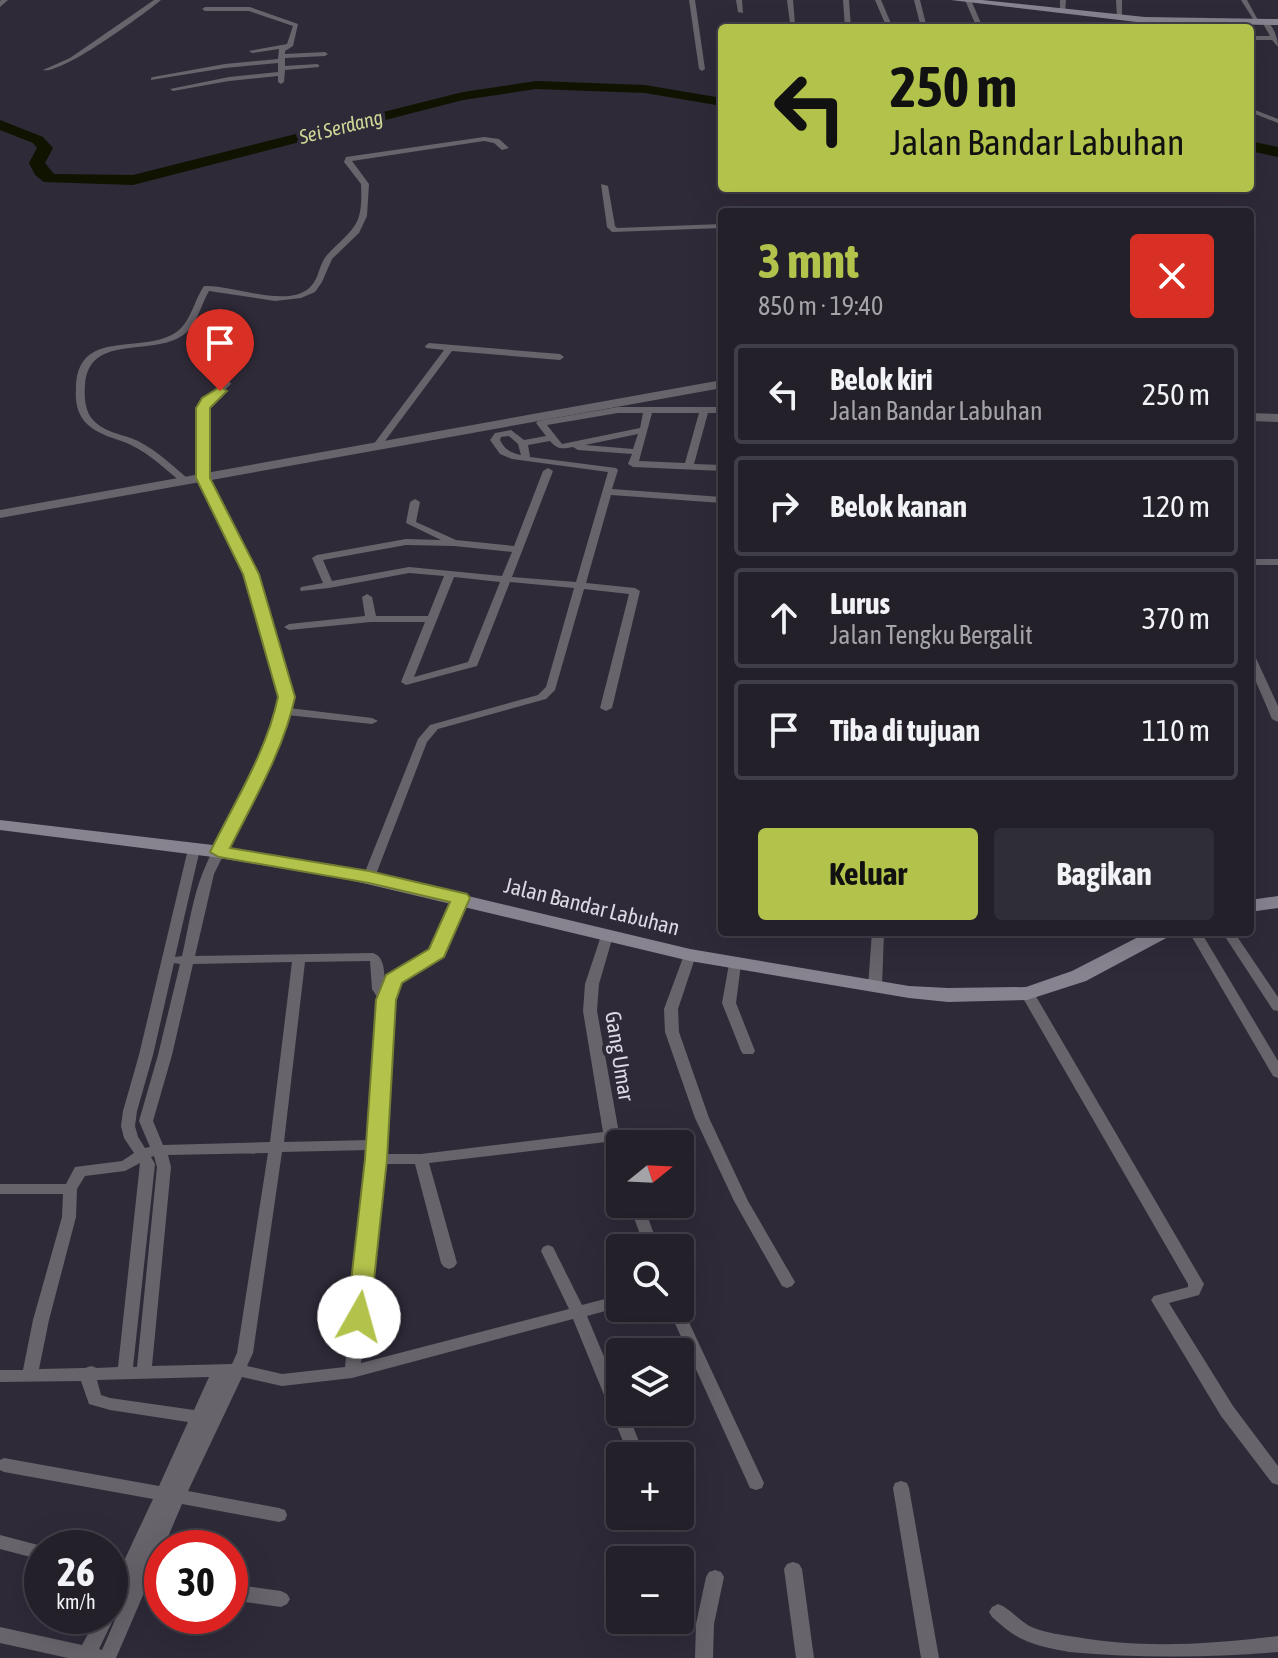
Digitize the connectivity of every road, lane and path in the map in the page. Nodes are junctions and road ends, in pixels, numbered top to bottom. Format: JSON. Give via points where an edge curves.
{"nodes":[{"id":1,"x":5,"y":0,"type":"edge"},
{"id":2,"x":158,"y":0,"type":"edge"},
{"id":3,"x":209,"y":0,"type":"edge"},
{"id":4,"x":692,"y":0,"type":"edge"},
{"id":5,"x":739,"y":0,"type":"edge"},
{"id":6,"x":790,"y":0,"type":"edge"},
{"id":7,"x":846,"y":0,"type":"edge"},
{"id":8,"x":878,"y":0,"type":"edge"},
{"id":9,"x":917,"y":0,"type":"edge"},
{"id":10,"x":956,"y":0,"type":"edge"},
{"id":11,"x":1063,"y":0,"type":"edge"},
{"id":12,"x":1119,"y":0,"type":"edge"},
{"id":13,"x":1244,"y":0,"type":"edge"},
{"id":14,"x":968,"y":1,"type":"edge"},
{"id":15,"x":0,"y":5,"type":"edge"},
{"id":16,"x":741,"y":12,"type":"dead end"},
{"id":17,"x":1063,"y":12,"type":"junction"},
{"id":18,"x":1120,"y":18,"type":"junction"},
{"id":19,"x":1261,"y":22,"type":"junction"},
{"id":20,"x":1278,"y":22,"type":"edge"},
{"id":21,"x":793,"y":23,"type":"dead end"},
{"id":22,"x":848,"y":24,"type":"edge"},
{"id":23,"x":888,"y":24,"type":"edge"},
{"id":24,"x":923,"y":24,"type":"edge"},
{"id":25,"x":978,"y":24,"type":"edge"},
{"id":26,"x":1254,"y":38,"type":"edge"},
{"id":27,"x":1276,"y":41,"type":"edge"},
{"id":28,"x":290,"y":46,"type":"junction"},
{"id":29,"x":252,"y":51,"type":"dead end"},
{"id":30,"x":325,"y":54,"type":"dead end"},
{"id":31,"x":317,"y":66,"type":"dead end"},
{"id":32,"x":282,"y":68,"type":"junction"},
{"id":33,"x":702,"y":69,"type":"dead end"},
{"id":34,"x":46,"y":70,"type":"dead end"},
{"id":35,"x":153,"y":79,"type":"dead end"},
{"id":36,"x":173,"y":89,"type":"dead end"},
{"id":37,"x":1254,"y":112,"type":"edge"},
{"id":38,"x":1278,"y":121,"type":"edge"},
{"id":39,"x":505,"y":148,"type":"dead end"},
{"id":40,"x":604,"y":186,"type":"dead end"},
{"id":41,"x":718,"y":226,"type":"edge"},
{"id":42,"x":429,"y":346,"type":"dead end"},
{"id":43,"x":450,"y":348,"type":"junction"},
{"id":44,"x":560,"y":357,"type":"dead end"},
{"id":45,"x":227,"y":383,"type":"dead end"},
{"id":46,"x":718,"y":385,"type":"edge"},
{"id":47,"x":648,"y":410,"type":"junction"},
{"id":48,"x":704,"y":410,"type":"junction"},
{"id":49,"x":718,"y":410,"type":"edge"},
{"id":50,"x":1254,"y":417,"type":"edge"},
{"id":51,"x":1278,"y":418,"type":"edge"},
{"id":52,"x":501,"y":429,"type":"junction"},
{"id":53,"x":644,"y":430,"type":"junction"},
{"id":54,"x":552,"y":438,"type":"junction"},
{"id":55,"x":523,"y":443,"type":"junction"},
{"id":56,"x":575,"y":446,"type":"junction"},
{"id":57,"x":376,"y":447,"type":"junction"},
{"id":58,"x":637,"y":452,"type":"junction"},
{"id":59,"x":525,"y":459,"type":"junction"},
{"id":60,"x":689,"y":466,"type":"junction"},
{"id":61,"x":718,"y":468,"type":"edge"},
{"id":62,"x":548,"y":471,"type":"dead end"},
{"id":63,"x":203,"y":478,"type":"junction"},
{"id":64,"x":184,"y":480,"type":"junction"},
{"id":65,"x":608,"y":492,"type":"junction"},
{"id":66,"x":718,"y":500,"type":"edge"},
{"id":67,"x":415,"y":502,"type":"dead end"},
{"id":68,"x":0,"y":514,"type":"edge"},
{"id":69,"x":411,"y":523,"type":"junction"},
{"id":70,"x":406,"y":542,"type":"junction"},
{"id":71,"x":454,"y":543,"type":"junction"},
{"id":72,"x":517,"y":549,"type":"junction"},
{"id":73,"x":1254,"y":562,"type":"edge"},
{"id":74,"x":1278,"y":562,"type":"edge"},
{"id":75,"x":451,"y":573,"type":"junction"},
{"id":76,"x":506,"y":577,"type":"junction"},
{"id":77,"x":329,"y":585,"type":"junction"},
{"id":78,"x":582,"y":586,"type":"junction"},
{"id":79,"x":305,"y":589,"type":"dead end"},
{"id":80,"x":367,"y":597,"type":"dead end"},
{"id":81,"x":371,"y":619,"type":"junction"},
{"id":82,"x":432,"y":619,"type":"junction"},
{"id":83,"x":289,"y":627,"type":"dead end"},
{"id":84,"x":1254,"y":665,"type":"edge"},
{"id":85,"x":606,"y":708,"type":"dead end"},
{"id":86,"x":283,"y":711,"type":"junction"},
{"id":87,"x":1278,"y":719,"type":"edge"},
{"id":88,"x":372,"y":721,"type":"dead end"},
{"id":89,"x":0,"y":825,"type":"edge"},
{"id":90,"x":194,"y":849,"type":"junction"},
{"id":91,"x":219,"y":852,"type":"junction"},
{"id":92,"x":369,"y":877,"type":"junction"},
{"id":93,"x":461,"y":898,"type":"junction"},
{"id":94,"x":183,"y":901,"type":"junction"},
{"id":95,"x":201,"y":902,"type":"junction"},
{"id":96,"x":1278,"y":902,"type":"edge"},
{"id":97,"x":1254,"y":905,"type":"edge"},
{"id":98,"x":607,"y":936,"type":"junction"},
{"id":99,"x":878,"y":936,"type":"edge"},
{"id":100,"x":1155,"y":936,"type":"edge"},
{"id":101,"x":1197,"y":936,"type":"edge"},
{"id":102,"x":1231,"y":936,"type":"edge"},
{"id":103,"x":690,"y":955,"type":"junction"},
{"id":104,"x":299,"y":958,"type":"junction"},
{"id":105,"x":186,"y":959,"type":"junction"},
{"id":106,"x":167,"y":960,"type":"junction"},
{"id":107,"x":735,"y":964,"type":"junction"},
{"id":108,"x":875,"y":987,"type":"junction"},
{"id":109,"x":1027,"y":993,"type":"junction"},
{"id":110,"x":386,"y":1000,"type":"junction"},
{"id":111,"x":1278,"y":1007,"type":"edge"},
{"id":112,"x":748,"y":1051,"type":"dead end"},
{"id":113,"x":1278,"y":1073,"type":"edge"},
{"id":114,"x":610,"y":1130,"type":"edge"},
{"id":115,"x":606,"y":1137,"type":"edge"},
{"id":116,"x":276,"y":1148,"type":"junction"},
{"id":117,"x":160,"y":1150,"type":"junction"},
{"id":118,"x":376,"y":1152,"type":"junction"},
{"id":119,"x":143,"y":1154,"type":"junction"},
{"id":120,"x":421,"y":1159,"type":"junction"},
{"id":121,"x":164,"y":1167,"type":"junction"},
{"id":122,"x":148,"y":1169,"type":"junction"},
{"id":123,"x":0,"y":1189,"type":"edge"},
{"id":124,"x":70,"y":1189,"type":"junction"},
{"id":125,"x":548,"y":1251,"type":"dead end"},
{"id":126,"x":449,"y":1263,"type":"dead end"},
{"id":127,"x":787,"y":1282,"type":"dead end"},
{"id":128,"x":606,"y":1305,"type":"edge"},
{"id":129,"x":579,"y":1314,"type":"junction"},
{"id":130,"x":682,"y":1322,"type":"edge"},
{"id":131,"x":239,"y":1370,"type":"junction"},
{"id":132,"x":220,"y":1371,"type":"junction"},
{"id":133,"x":91,"y":1372,"type":"junction"},
{"id":134,"x":125,"y":1372,"type":"junction"},
{"id":135,"x":144,"y":1372,"type":"junction"},
{"id":136,"x":352,"y":1372,"type":"junction"},
{"id":137,"x":0,"y":1376,"type":"edge"},
{"id":138,"x":30,"y":1376,"type":"junction"},
{"id":139,"x":199,"y":1417,"type":"junction"},
{"id":140,"x":631,"y":1442,"type":"edge"},
{"id":141,"x":4,"y":1465,"type":"dead end"},
{"id":142,"x":1278,"y":1478,"type":"edge"},
{"id":143,"x":756,"y":1483,"type":"dead end"},
{"id":144,"x":901,"y":1488,"type":"dead end"},
{"id":145,"x":171,"y":1495,"type":"junction"},
{"id":146,"x":279,"y":1515,"type":"dead end"},
{"id":147,"x":0,"y":1542,"type":"edge"},
{"id":148,"x":24,"y":1548,"type":"edge"},
{"id":149,"x":793,"y":1569,"type":"dead end"},
{"id":150,"x":128,"y":1575,"type":"edge"},
{"id":151,"x":136,"y":1577,"type":"junction"},
{"id":152,"x":715,"y":1577,"type":"dead end"},
{"id":153,"x":144,"y":1579,"type":"edge"},
{"id":154,"x":128,"y":1587,"type":"edge"},
{"id":155,"x":248,"y":1594,"type":"edge"},
{"id":156,"x":281,"y":1599,"type":"dead end"},
{"id":157,"x":998,"y":1612,"type":"dead end"},
{"id":158,"x":102,"y":1634,"type":"edge"},
{"id":159,"x":0,"y":1635,"type":"edge"},
{"id":160,"x":1278,"y":1644,"type":"edge"},
{"id":161,"x":96,"y":1657,"type":"edge"},
{"id":162,"x":704,"y":1658,"type":"edge"},
{"id":163,"x":805,"y":1658,"type":"edge"},
{"id":164,"x":930,"y":1658,"type":"edge"}],
"edges":[{"from":1,"to":15,"type":"street"},
{"from":2,"to":34,"type":"street","via":[[72,59]]},
{"from":3,"to":28,"type":"street","via":[[204,10],[250,9],[291,22],[296,25]]},
{"from":4,"to":33,"type":"street"},
{"from":5,"to":16,"type":"street"},
{"from":6,"to":21,"type":"street"},
{"from":7,"to":22,"type":"street"},
{"from":8,"to":23,"type":"street"},
{"from":9,"to":24,"type":"street"},
{"from":10,"to":14,"type":"main road"},
{"from":11,"to":17,"type":"street"},
{"from":12,"to":18,"type":"street"},
{"from":13,"to":19,"type":"street"},
{"from":14,"to":17,"type":"main road"},
{"from":14,"to":25,"type":"street"},
{"from":17,"to":18,"type":"main road"},
{"from":18,"to":19,"type":"main road"},
{"from":19,"to":20,"type":"main road"},
{"from":19,"to":27,"type":"street"},
{"from":26,"to":27,"type":"street"},
{"from":28,"to":29,"type":"street"},
{"from":28,"to":32,"type":"street","via":[[282,50]]},
{"from":30,"to":32,"type":"street"},
{"from":31,"to":32,"type":"street"},
{"from":32,"to":35,"type":"street","via":[[225,66]]},
{"from":32,"to":36,"type":"street"},
{"from":37,"to":38,"type":"street"},
{"from":39,"to":64,"type":"street","via":[[484,139],[349,159],[365,184],[362,225],[323,262],[312,290],[278,297],[207,288],[180,334],[105,350],[84,366],[80,392],[88,421],[151,452]]},
{"from":40,"to":41,"type":"street","via":[[615,230]]},
{"from":42,"to":43,"type":"street"},
{"from":43,"to":44,"type":"street"},
{"from":43,"to":57,"type":"street"},
{"from":45,"to":63,"type":"street","via":[[203,405]]},
{"from":46,"to":52,"type":"street"},
{"from":47,"to":48,"type":"street"},
{"from":47,"to":53,"type":"street"},
{"from":47,"to":54,"type":"street","via":[[541,423]]},
{"from":48,"to":49,"type":"street"},
{"from":48,"to":60,"type":"street"},
{"from":50,"to":51,"type":"street"},
{"from":52,"to":55,"type":"street"},
{"from":52,"to":57,"type":"street"},
{"from":52,"to":59,"type":"street","via":[[495,440],[503,453]]},
{"from":53,"to":56,"type":"street"},
{"from":53,"to":58,"type":"street"},
{"from":54,"to":55,"type":"street"},
{"from":54,"to":56,"type":"street","via":[[560,447]]},
{"from":55,"to":59,"type":"street"},
{"from":56,"to":58,"type":"street"},
{"from":57,"to":63,"type":"street"},
{"from":58,"to":60,"type":"street","via":[[633,464]]},
{"from":59,"to":65,"type":"street","via":[[613,470]]},
{"from":60,"to":61,"type":"street"},
{"from":62,"to":72,"type":"street"},
{"from":63,"to":64,"type":"street"},
{"from":63,"to":86,"type":"street","via":[[251,574],[282,674]]},
{"from":64,"to":68,"type":"street"},
{"from":65,"to":66,"type":"street"},
{"from":65,"to":78,"type":"street"},
{"from":67,"to":69,"type":"street"},
{"from":69,"to":70,"type":"street"},
{"from":69,"to":71,"type":"street"},
{"from":70,"to":71,"type":"street"},
{"from":70,"to":77,"type":"street","via":[[317,558]]},
{"from":71,"to":72,"type":"street"},
{"from":72,"to":76,"type":"street"},
{"from":73,"to":74,"type":"street"},
{"from":75,"to":76,"type":"street"},
{"from":75,"to":77,"type":"street","via":[[409,570]]},
{"from":75,"to":82,"type":"street"},
{"from":76,"to":78,"type":"street"},
{"from":76,"to":82,"type":"street","via":[[473,664],[406,682]]},
{"from":77,"to":79,"type":"street"},
{"from":78,"to":85,"type":"street","via":[[635,591]]},
{"from":78,"to":92,"type":"street","via":[[551,688],[542,697],[434,727],[422,741]]},
{"from":80,"to":81,"type":"street"},
{"from":81,"to":82,"type":"street"},
{"from":81,"to":83,"type":"street"},
{"from":84,"to":87,"type":"street"},
{"from":86,"to":88,"type":"street"},
{"from":86,"to":91,"type":"street"},
{"from":89,"to":90,"type":"main road","name":"Jalan Bandar Labuhan"},
{"from":90,"to":91,"type":"main road","name":"Jalan Bandar Labuhan"},
{"from":90,"to":94,"type":"street"},
{"from":91,"to":92,"type":"main road","name":"Jalan Bandar Labuhan"},
{"from":91,"to":95,"type":"street"},
{"from":92,"to":93,"type":"main road","name":"Jalan Bandar Labuhan"},
{"from":93,"to":98,"type":"main road","name":"Jalan Bandar Labuhan"},
{"from":93,"to":110,"type":"street","via":[[437,953],[393,979]]},
{"from":94,"to":95,"type":"street"},
{"from":94,"to":106,"type":"street"},
{"from":95,"to":105,"type":"street"},
{"from":96,"to":97,"type":"main road"},
{"from":98,"to":103,"type":"main road","name":"Jalan Bandar Labuhan"},
{"from":98,"to":114,"type":"street","name":"Gang Umar","via":[[592,984],[590,1011]]},
{"from":99,"to":108,"type":"street"},
{"from":100,"to":109,"type":"main road","name":"Jalan Bandar Labuhan","via":[[1079,976]]},
{"from":101,"to":113,"type":"street"},
{"from":102,"to":111,"type":"street"},
{"from":103,"to":107,"type":"main road","name":"Jalan Bandar Labuhan"},
{"from":103,"to":127,"type":"street","via":[[669,1015],[672,1032],[702,1118]]},
{"from":104,"to":105,"type":"street"},
{"from":104,"to":110,"type":"street","via":[[373,957]]},
{"from":104,"to":116,"type":"street"},
{"from":105,"to":106,"type":"street"},
{"from":105,"to":117,"type":"street","via":[[146,1121]]},
{"from":106,"to":119,"type":"street","via":[[128,1126]]},
{"from":107,"to":108,"type":"main road","name":"Jalan Bandar Labuhan"},
{"from":107,"to":112,"type":"street","via":[[728,998]]},
{"from":108,"to":109,"type":"main road","name":"Jalan Bandar Labuhan","via":[[948,995]]},
{"from":109,"to":142,"type":"street","via":[[1196,1284],[1194,1291],[1159,1300],[1227,1411]]},
{"from":110,"to":118,"type":"street"},
{"from":115,"to":120,"type":"street"},
{"from":116,"to":117,"type":"street"},
{"from":116,"to":118,"type":"street"},
{"from":116,"to":131,"type":"street"},
{"from":117,"to":119,"type":"street"},
{"from":117,"to":121,"type":"street"},
{"from":118,"to":120,"type":"street"},
{"from":118,"to":136,"type":"street"},
{"from":119,"to":122,"type":"street"},
{"from":119,"to":124,"type":"street","via":[[125,1166],[80,1171]]},
{"from":120,"to":126,"type":"street"},
{"from":121,"to":122,"type":"street"},
{"from":121,"to":135,"type":"street"},
{"from":122,"to":134,"type":"street"},
{"from":123,"to":124,"type":"street"},
{"from":124,"to":138,"type":"street","via":[[69,1217]]},
{"from":125,"to":129,"type":"street"},
{"from":128,"to":129,"type":"street"},
{"from":129,"to":136,"type":"street"},
{"from":129,"to":140,"type":"street"},
{"from":130,"to":143,"type":"street"},
{"from":131,"to":132,"type":"street"},
{"from":131,"to":136,"type":"street","via":[[282,1380]]},
{"from":131,"to":145,"type":"street"},
{"from":132,"to":135,"type":"street"},
{"from":132,"to":139,"type":"street"},
{"from":133,"to":134,"type":"street"},
{"from":133,"to":138,"type":"street"},
{"from":133,"to":139,"type":"street","via":[[95,1399]]},
{"from":134,"to":135,"type":"street"},
{"from":137,"to":138,"type":"street"},
{"from":139,"to":145,"type":"street"},
{"from":141,"to":145,"type":"street"},
{"from":144,"to":164,"type":"street"},
{"from":145,"to":146,"type":"street"},
{"from":145,"to":151,"type":"street"},
{"from":147,"to":148,"type":"street"},
{"from":149,"to":163,"type":"street"},
{"from":150,"to":151,"type":"street"},
{"from":151,"to":153,"type":"street"},
{"from":151,"to":154,"type":"street"},
{"from":151,"to":161,"type":"street"},
{"from":152,"to":162,"type":"street"},
{"from":155,"to":156,"type":"street"},
{"from":157,"to":160,"type":"street","via":[[1027,1633],[1100,1655],[1203,1655]]},
{"from":158,"to":161,"type":"street"},
{"from":159,"to":161,"type":"street"}]}
